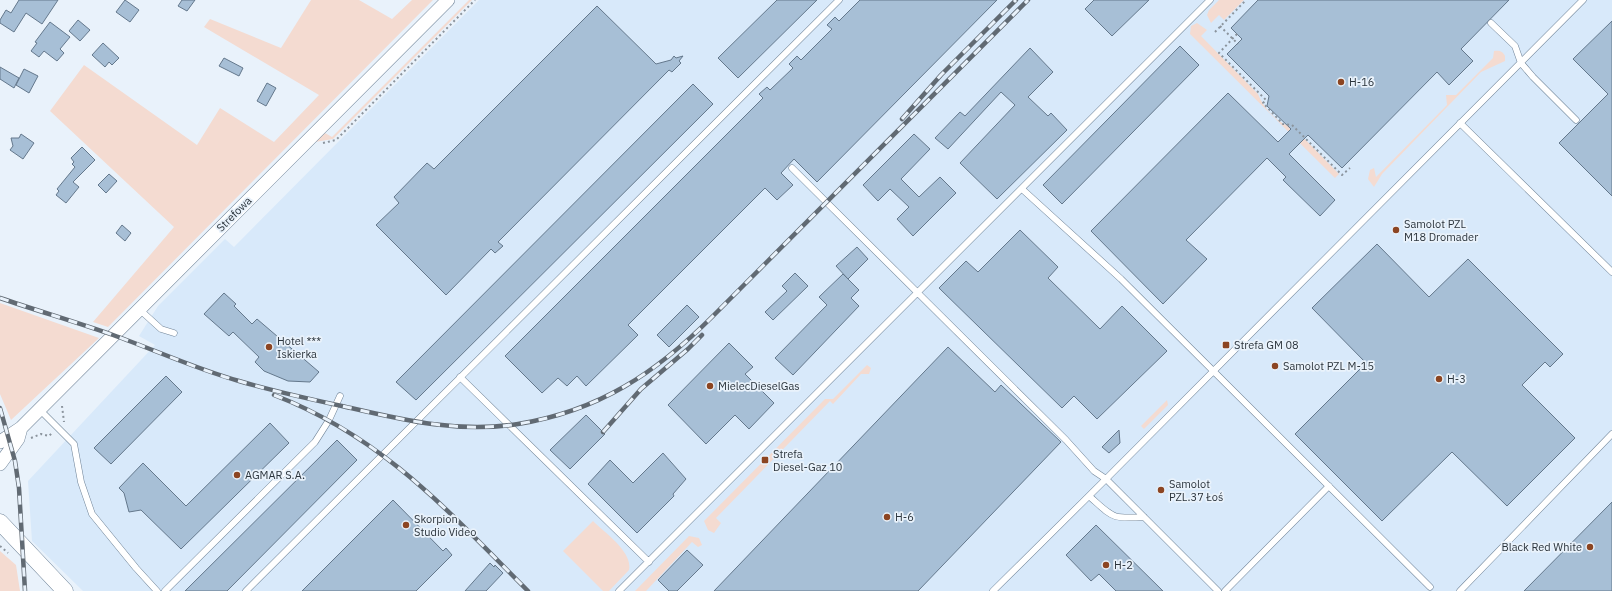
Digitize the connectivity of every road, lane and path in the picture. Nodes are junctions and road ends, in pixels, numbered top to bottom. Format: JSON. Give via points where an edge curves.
{"nodes":[{"id":1,"x":448,"y":0,"type":"edge"},
{"id":2,"x":839,"y":0,"type":"edge"},
{"id":3,"x":1210,"y":0,"type":"edge"},
{"id":4,"x":1246,"y":0,"type":"edge"},
{"id":5,"x":1583,"y":0,"type":"edge"},
{"id":6,"x":1491,"y":24,"type":"dead end"},
{"id":7,"x":1220,"y":26,"type":"junction"},
{"id":8,"x":1215,"y":32,"type":"dead end"},
{"id":9,"x":1238,"y":34,"type":"dead end"},
{"id":10,"x":1233,"y":39,"type":"junction"},
{"id":11,"x":1238,"y":44,"type":"dead end"},
{"id":12,"x":1521,"y":63,"type":"junction"},
{"id":13,"x":1576,"y":120,"type":"dead end"},
{"id":14,"x":1460,"y":123,"type":"junction"},
{"id":15,"x":792,"y":168,"type":"dead end"},
{"id":16,"x":1350,"y":168,"type":"dead end"},
{"id":17,"x":1022,"y":189,"type":"junction"},
{"id":18,"x":1612,"y":272,"type":"edge"},
{"id":19,"x":918,"y":294,"type":"junction"},
{"id":20,"x":139,"y":309,"type":"junction"},
{"id":21,"x":174,"y":333,"type":"dead end"},
{"id":22,"x":1213,"y":370,"type":"junction"},
{"id":23,"x":460,"y":377,"type":"junction"},
{"id":24,"x":340,"y":396,"type":"dead end"},
{"id":25,"x":39,"y":409,"type":"junction"},
{"id":26,"x":20,"y":428,"type":"junction"},
{"id":27,"x":1612,"y":434,"type":"edge"},
{"id":28,"x":0,"y":442,"type":"edge"},
{"id":29,"x":0,"y":464,"type":"edge"},
{"id":30,"x":1106,"y":479,"type":"junction"},
{"id":31,"x":1329,"y":486,"type":"junction"},
{"id":32,"x":1089,"y":496,"type":"junction"},
{"id":33,"x":1144,"y":517,"type":"junction"},
{"id":34,"x":0,"y":522,"type":"edge"},
{"id":35,"x":0,"y":535,"type":"edge"},
{"id":36,"x":649,"y":562,"type":"junction"},
{"id":37,"x":1430,"y":587,"type":"dead end"},
{"id":38,"x":64,"y":591,"type":"edge"},
{"id":39,"x":157,"y":591,"type":"edge"},
{"id":40,"x":165,"y":591,"type":"edge"},
{"id":41,"x":246,"y":591,"type":"edge"},
{"id":42,"x":620,"y":591,"type":"edge"},
{"id":43,"x":993,"y":591,"type":"edge"},
{"id":44,"x":1218,"y":591,"type":"edge"},
{"id":45,"x":1225,"y":591,"type":"edge"},
{"id":46,"x":1460,"y":591,"type":"edge"}],
"edges":[{"from":1,"to":20,"type":"street","name":"Strefowa"},
{"from":2,"to":23,"type":"lane"},
{"from":3,"to":17,"type":"lane"},
{"from":4,"to":7,"type":"path"},
{"from":5,"to":12,"type":"lane"},
{"from":6,"to":12,"type":"lane","via":[[1515,46]]},
{"from":7,"to":8,"type":"path"},
{"from":7,"to":10,"type":"path"},
{"from":9,"to":10,"type":"path"},
{"from":10,"to":11,"type":"path"},
{"from":10,"to":16,"type":"path","via":[[1219,53],[1266,100],[1263,103],[1283,124],[1292,125],[1342,175]]},
{"from":12,"to":13,"type":"lane"},
{"from":12,"to":14,"type":"lane"},
{"from":14,"to":18,"type":"lane"},
{"from":14,"to":22,"type":"lane"},
{"from":15,"to":19,"type":"lane"},
{"from":17,"to":19,"type":"lane"},
{"from":17,"to":22,"type":"lane","via":[[1121,279]]},
{"from":19,"to":30,"type":"lane","via":[[1066,440],[1094,471]]},
{"from":19,"to":36,"type":"lane"},
{"from":20,"to":21,"type":"lane","via":[[161,329]]},
{"from":20,"to":25,"type":"street","name":"Strefowa"},
{"from":22,"to":30,"type":"lane"},
{"from":22,"to":31,"type":"lane"},
{"from":23,"to":36,"type":"lane"},
{"from":23,"to":41,"type":"lane"},
{"from":24,"to":40,"type":"lane","via":[[330,420],[315,442]]},
{"from":25,"to":26,"type":"street","name":"Strefowa"},
{"from":25,"to":39,"type":"lane","via":[[74,444],[81,482],[92,514]]},
{"from":26,"to":28,"type":"street","name":"Strefowa"},
{"from":26,"to":29,"type":"street","name":"Strefowa","via":[[18,439]]},
{"from":27,"to":46,"type":"lane"},
{"from":30,"to":32,"type":"lane"},
{"from":30,"to":33,"type":"lane"},
{"from":31,"to":37,"type":"lane"},
{"from":31,"to":45,"type":"lane"},
{"from":32,"to":33,"type":"lane","via":[[1115,517]]},
{"from":32,"to":43,"type":"lane"},
{"from":33,"to":44,"type":"lane"},
{"from":34,"to":38,"type":"street"},
{"from":35,"to":38,"type":"street"},
{"from":36,"to":42,"type":"lane"}]}
